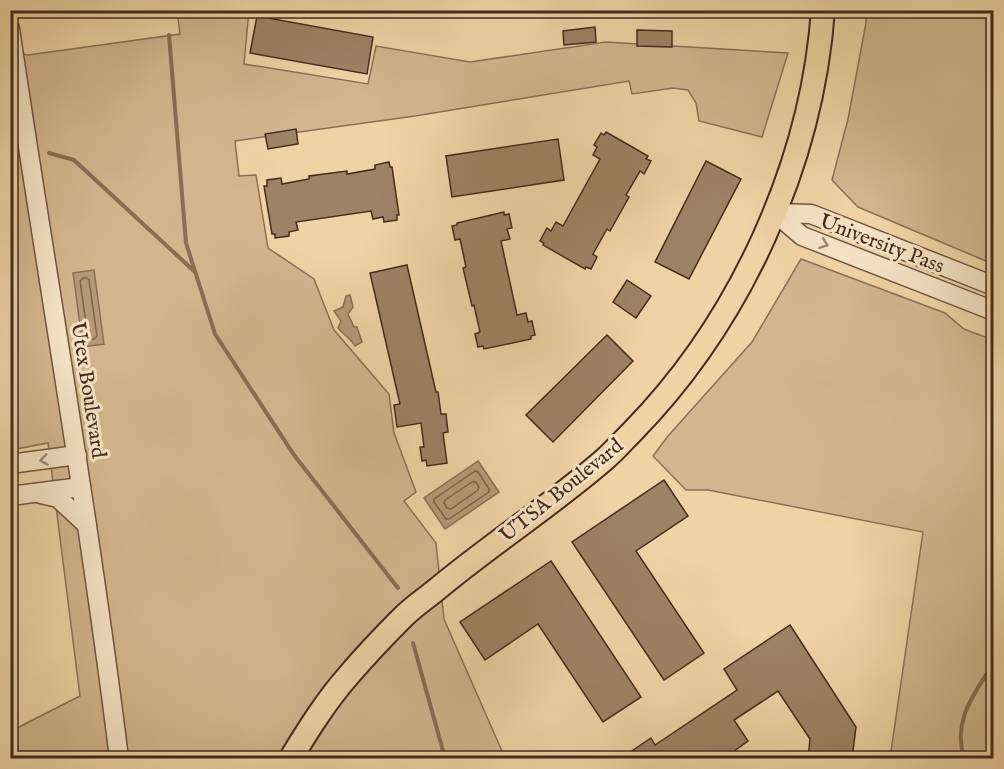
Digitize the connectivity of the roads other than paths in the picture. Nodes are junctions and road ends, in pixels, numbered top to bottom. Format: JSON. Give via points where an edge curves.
{"nodes":[{"id":1,"x":823,"y":10,"type":"edge"},
{"id":2,"x":10,"y":29,"type":"edge"},
{"id":3,"x":775,"y":213,"type":"junction"},
{"id":4,"x":993,"y":286,"type":"edge"},
{"id":5,"x":993,"y":311,"type":"edge"},
{"id":6,"x":77,"y":455,"type":"junction"},
{"id":7,"x":10,"y":464,"type":"edge"},
{"id":8,"x":81,"y":487,"type":"junction"},
{"id":9,"x":33,"y":493,"type":"junction"},
{"id":10,"x":10,"y":496,"type":"edge"},
{"id":11,"x":87,"y":525,"type":"junction"},
{"id":12,"x":119,"y":759,"type":"edge"},
{"id":13,"x":291,"y":759,"type":"edge"}],
"edges":[{"from":1,"to":3,"type":"main road","name":"UTSA Boulevard","via":[[814,82]]},
{"from":2,"to":6,"type":"street","name":"Utex Boulevard"},
{"from":3,"to":4,"type":"street","name":"University Pass","via":[[811,214]]},
{"from":3,"to":5,"type":"street","name":"University Pass","one_way":true,"via":[[802,236]]},
{"from":3,"to":13,"type":"main road","name":"UTSA Boulevard","via":[[740,287],[683,374],[652,411],[606,458],[404,616],[346,677]]},
{"from":6,"to":7,"type":"street","one_way":true},
{"from":6,"to":8,"type":"street","name":"Utex Boulevard"},
{"from":8,"to":9,"type":"street"},
{"from":8,"to":11,"type":"street","name":"Utex Boulevard"},
{"from":9,"to":10,"type":"street"},
{"from":9,"to":11,"type":"street","via":[[58,498]]},
{"from":11,"to":12,"type":"street","name":"Utex Boulevard"}]}
